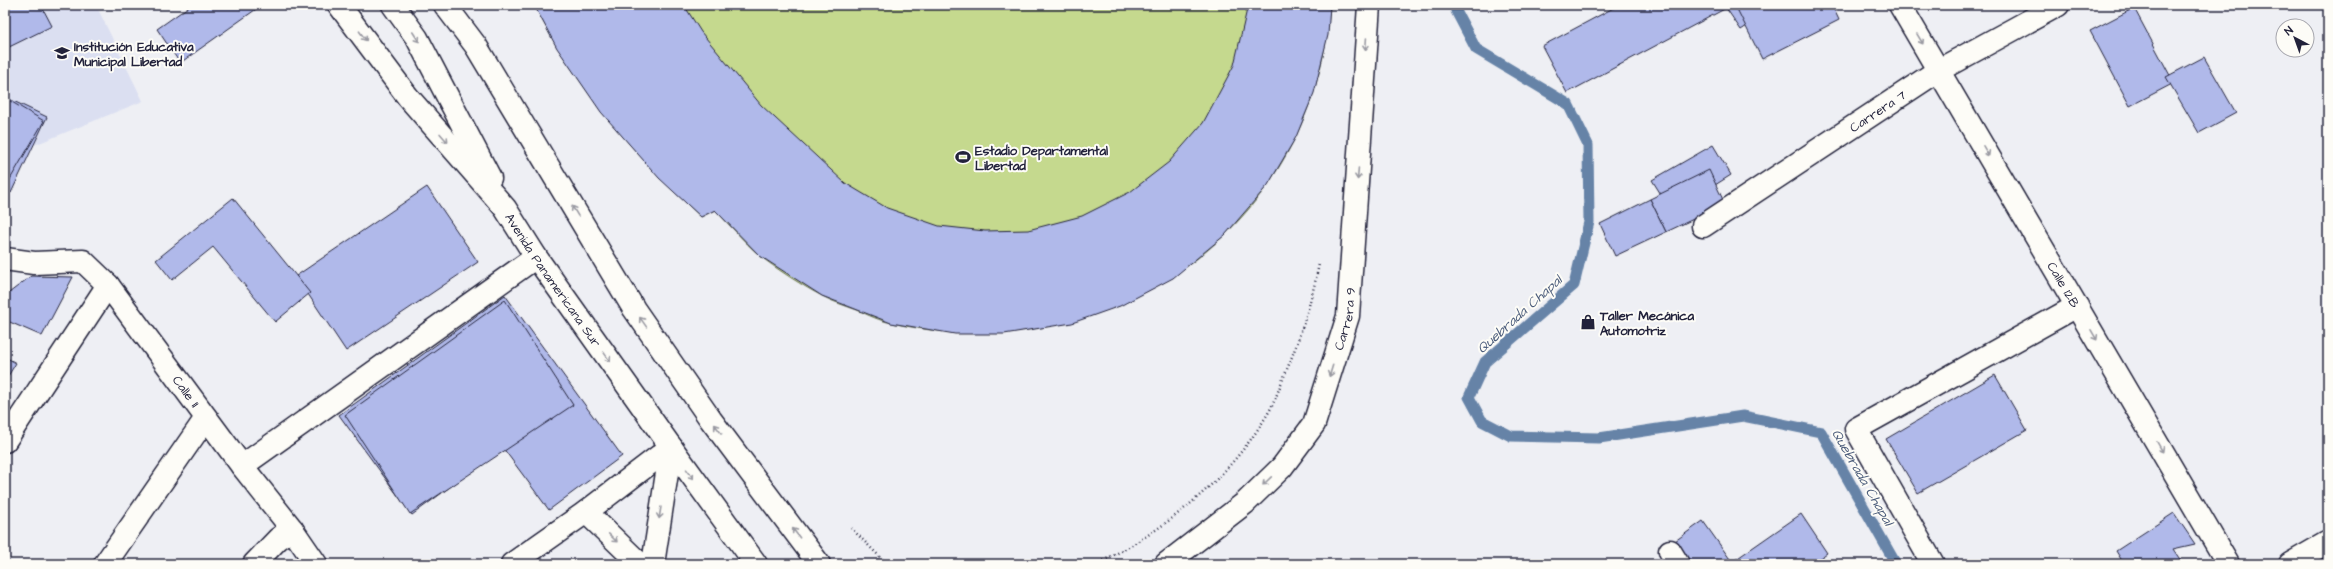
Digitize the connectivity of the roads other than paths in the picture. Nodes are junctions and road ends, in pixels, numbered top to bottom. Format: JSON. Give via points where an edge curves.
{"nodes":[{"id":1,"x":339,"y":5,"type":"edge"},
{"id":2,"x":393,"y":5,"type":"edge"},
{"id":3,"x":445,"y":5,"type":"edge"},
{"id":4,"x":462,"y":5,"type":"edge"},
{"id":5,"x":1369,"y":5,"type":"edge"},
{"id":6,"x":1900,"y":5,"type":"edge"},
{"id":7,"x":2058,"y":5,"type":"edge"},
{"id":8,"x":476,"y":46,"type":"junction"},
{"id":9,"x":1938,"y":70,"type":"junction"},
{"id":10,"x":506,"y":208,"type":"junction"},
{"id":11,"x":1703,"y":226,"type":"dead end"},
{"id":12,"x":536,"y":256,"type":"junction"},
{"id":13,"x":5,"y":259,"type":"edge"},
{"id":14,"x":108,"y":285,"type":"junction"},
{"id":15,"x":2077,"y":306,"type":"junction"},
{"id":16,"x":206,"y":418,"type":"junction"},
{"id":17,"x":5,"y":441,"type":"edge"},
{"id":18,"x":671,"y":447,"type":"junction"},
{"id":19,"x":242,"y":466,"type":"junction"},
{"id":20,"x":586,"y":512,"type":"junction"},
{"id":21,"x":292,"y":529,"type":"junction"},
{"id":22,"x":2328,"y":542,"type":"edge"},
{"id":23,"x":817,"y":559,"type":"edge"},
{"id":24,"x":105,"y":564,"type":"edge"},
{"id":25,"x":254,"y":564,"type":"edge"},
{"id":26,"x":316,"y":564,"type":"edge"},
{"id":27,"x":512,"y":564,"type":"edge"},
{"id":28,"x":640,"y":564,"type":"edge"},
{"id":29,"x":653,"y":564,"type":"edge"},
{"id":30,"x":756,"y":564,"type":"edge"},
{"id":31,"x":1166,"y":564,"type":"edge"},
{"id":32,"x":1933,"y":564,"type":"edge"},
{"id":33,"x":2228,"y":564,"type":"edge"},
{"id":34,"x":2290,"y":564,"type":"edge"}],
"edges":[{"from":1,"to":10,"type":"street","name":"Avenida Panamericana Sur","one_way":true,"via":[[408,97]]},
{"from":2,"to":10,"type":"street","one_way":true,"via":[[417,38]]},
{"from":3,"to":8,"type":"street"},
{"from":4,"to":8,"type":"street"},
{"from":5,"to":31,"type":"street","name":"Carrera 9","one_way":true,"via":[[1348,316],[1314,424],[1282,467],[1245,503]]},
{"from":6,"to":9,"type":"street","name":"Calle 12B","one_way":true},
{"from":7,"to":9,"type":"street","name":"Carrera 7"},
{"from":23,"to":8,"type":"street","one_way":true,"via":[[711,420],[634,309]]},
{"from":9,"to":11,"type":"street","name":"Carrera 7"},
{"from":9,"to":15,"type":"street","name":"Calle 12B","one_way":true},
{"from":10,"to":12,"type":"street","name":"Avenida Panamericana Sur"},
{"from":12,"to":18,"type":"street","name":"Avenida Panamericana Sur","one_way":true},
{"from":12,"to":19,"type":"street"},
{"from":13,"to":14,"type":"street","name":"Calle 11","via":[[34,263],[83,261]]},
{"from":14,"to":16,"type":"street","name":"Calle 11"},
{"from":14,"to":17,"type":"street"},
{"from":15,"to":32,"type":"street","via":[[1856,429]]},
{"from":15,"to":33,"type":"street","name":"Calle 12B","one_way":true},
{"from":16,"to":19,"type":"street","name":"Calle 11"},
{"from":16,"to":24,"type":"street"},
{"from":18,"to":20,"type":"street"},
{"from":18,"to":29,"type":"street","one_way":true},
{"from":18,"to":30,"type":"street","name":"Avenida Panamericana Sur","one_way":true},
{"from":19,"to":21,"type":"street","name":"Calle 11"},
{"from":20,"to":27,"type":"street"},
{"from":20,"to":28,"type":"street","one_way":true},
{"from":21,"to":25,"type":"street","via":[[278,539]]},
{"from":21,"to":26,"type":"street","name":"Calle 11"},
{"from":22,"to":34,"type":"street"}]}
